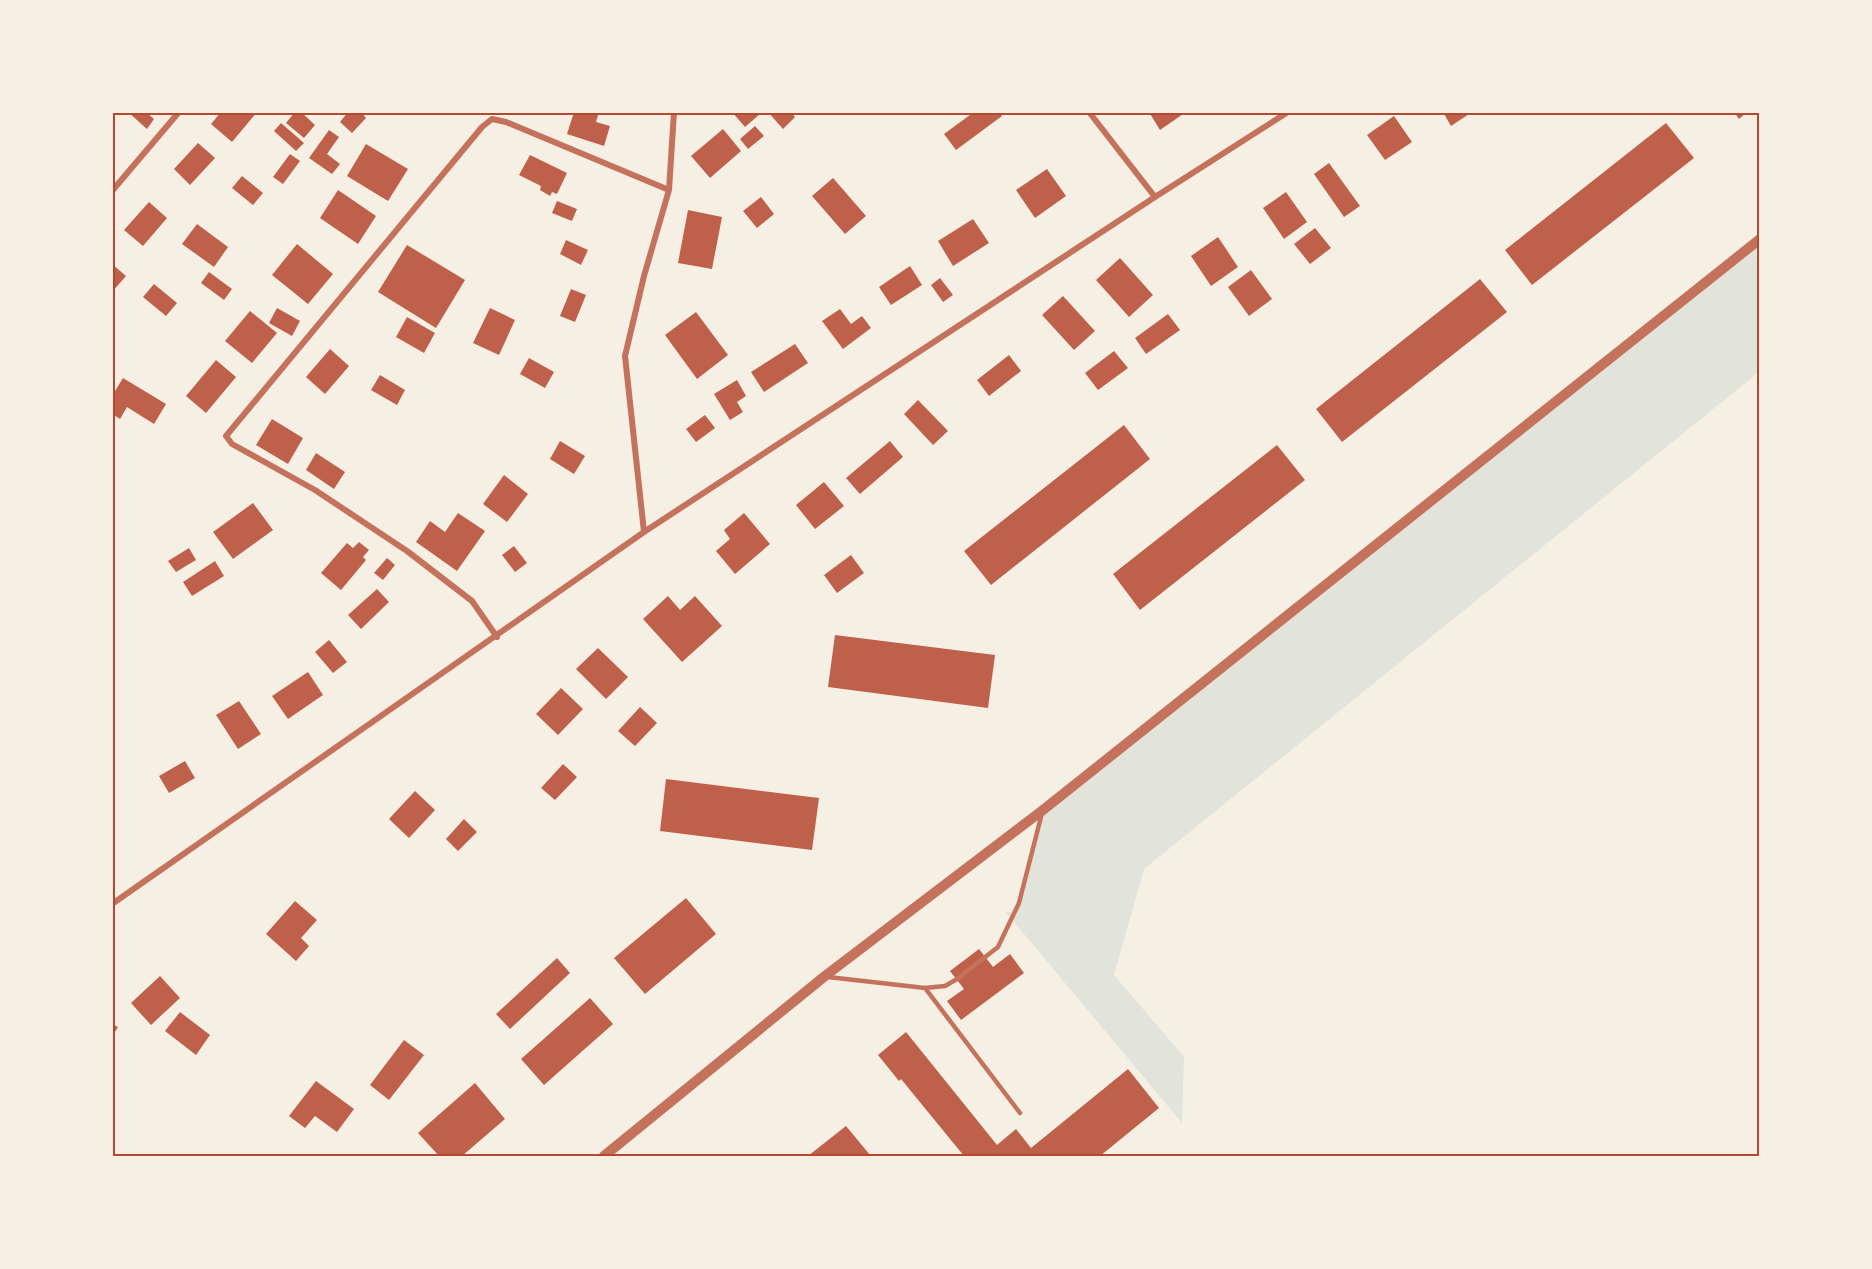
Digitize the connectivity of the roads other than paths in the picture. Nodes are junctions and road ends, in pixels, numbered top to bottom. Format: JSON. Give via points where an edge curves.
{"nodes":[{"id":1,"x":179,"y":112,"type":"edge"},
{"id":2,"x":674,"y":112,"type":"edge"},
{"id":3,"x":1089,"y":112,"type":"edge"},
{"id":4,"x":1288,"y":112,"type":"edge"},
{"id":5,"x":669,"y":190,"type":"junction"},
{"id":6,"x":112,"y":191,"type":"edge"},
{"id":7,"x":1155,"y":197,"type":"junction"},
{"id":8,"x":1760,"y":239,"type":"edge"},
{"id":9,"x":644,"y":532,"type":"junction"},
{"id":10,"x":497,"y":637,"type":"junction"},
{"id":11,"x":1043,"y":810,"type":"junction"},
{"id":12,"x":112,"y":904,"type":"edge"},
{"id":13,"x":825,"y":976,"type":"junction"},
{"id":14,"x":925,"y":988,"type":"junction"},
{"id":15,"x":1020,"y":1113,"type":"dead end"},
{"id":16,"x":603,"y":1156,"type":"edge"}],
"edges":[{"from":1,"to":6,"type":"street"},
{"from":2,"to":5,"type":"street"},
{"from":3,"to":7,"type":"street"},
{"from":4,"to":7,"type":"street"},
{"from":5,"to":9,"type":"street","via":[[626,356]]},
{"from":5,"to":10,"type":"street","via":[[492,119],[226,436],[232,444],[315,490],[407,551],[472,601]]},
{"from":7,"to":9,"type":"street"},
{"from":8,"to":11,"type":"street"},
{"from":9,"to":10,"type":"street"},
{"from":10,"to":12,"type":"street"},
{"from":11,"to":13,"type":"street"},
{"from":11,"to":14,"type":"lane","via":[[1019,903],[998,947],[945,986]]},
{"from":13,"to":14,"type":"lane"},
{"from":13,"to":16,"type":"street"},
{"from":14,"to":15,"type":"lane"}]}
